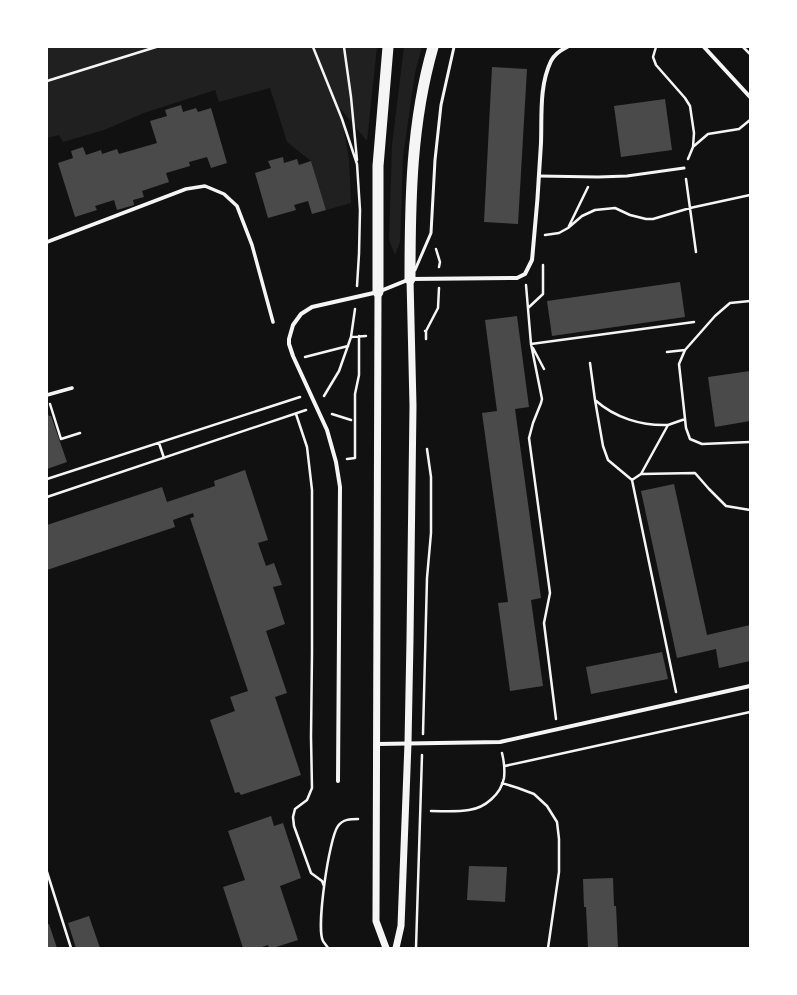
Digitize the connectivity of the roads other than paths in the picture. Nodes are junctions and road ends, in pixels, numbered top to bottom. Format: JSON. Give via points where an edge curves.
{"nodes":[{"id":1,"x":388,"y":47,"type":"edge"},
{"id":2,"x":433,"y":47,"type":"edge"},
{"id":3,"x":454,"y":47,"type":"edge"},
{"id":4,"x":567,"y":47,"type":"edge"},
{"id":5,"x":704,"y":47,"type":"edge"},
{"id":6,"x":750,"y":97,"type":"edge"},
{"id":7,"x":684,"y":168,"type":"road end"},
{"id":8,"x":538,"y":176,"type":"junction"},
{"id":9,"x":47,"y":242,"type":"edge"},
{"id":10,"x":410,"y":280,"type":"junction"},
{"id":11,"x":378,"y":292,"type":"junction"},
{"id":12,"x":273,"y":322,"type":"dead end"},
{"id":13,"x":72,"y":388,"type":"dead end"},
{"id":14,"x":47,"y":395,"type":"edge"},
{"id":15,"x":750,"y":686,"type":"edge"},
{"id":16,"x":377,"y":744,"type":"junction"},
{"id":17,"x":408,"y":744,"type":"junction"},
{"id":18,"x":338,"y":781,"type":"dead end"},
{"id":19,"x":386,"y":948,"type":"edge"},
{"id":20,"x":396,"y":948,"type":"edge"}],
"edges":[{"from":1,"to":11,"type":"highway","via":[[378,166]]},
{"from":2,"to":10,"type":"highway","via":[[421,98],[414,150],[410,196]]},
{"from":3,"to":10,"type":"lane","via":[[441,105],[434,160],[431,233]]},
{"from":4,"to":8,"type":"street","via":[[552,59],[545,77]]},
{"from":5,"to":6,"type":"street"},
{"from":7,"to":8,"type":"lane","via":[[627,176]]},
{"from":8,"to":10,"type":"street","via":[[532,260],[525,274],[517,278]]},
{"from":9,"to":12,"type":"street","via":[[186,189],[205,186],[224,194],[237,206],[252,245]]},
{"from":10,"to":11,"type":"street"},
{"from":10,"to":17,"type":"street","via":[[413,406]]},
{"from":11,"to":16,"type":"street"},
{"from":11,"to":18,"type":"street","via":[[312,307],[301,314],[293,325],[289,339],[293,356],[326,430],[336,462],[340,487]]},
{"from":13,"to":14,"type":"street"},
{"from":15,"to":17,"type":"street","via":[[500,742]]},
{"from":16,"to":17,"type":"street"},
{"from":16,"to":19,"type":"street","via":[[376,921]]},
{"from":17,"to":20,"type":"street","via":[[401,926]]}]}
